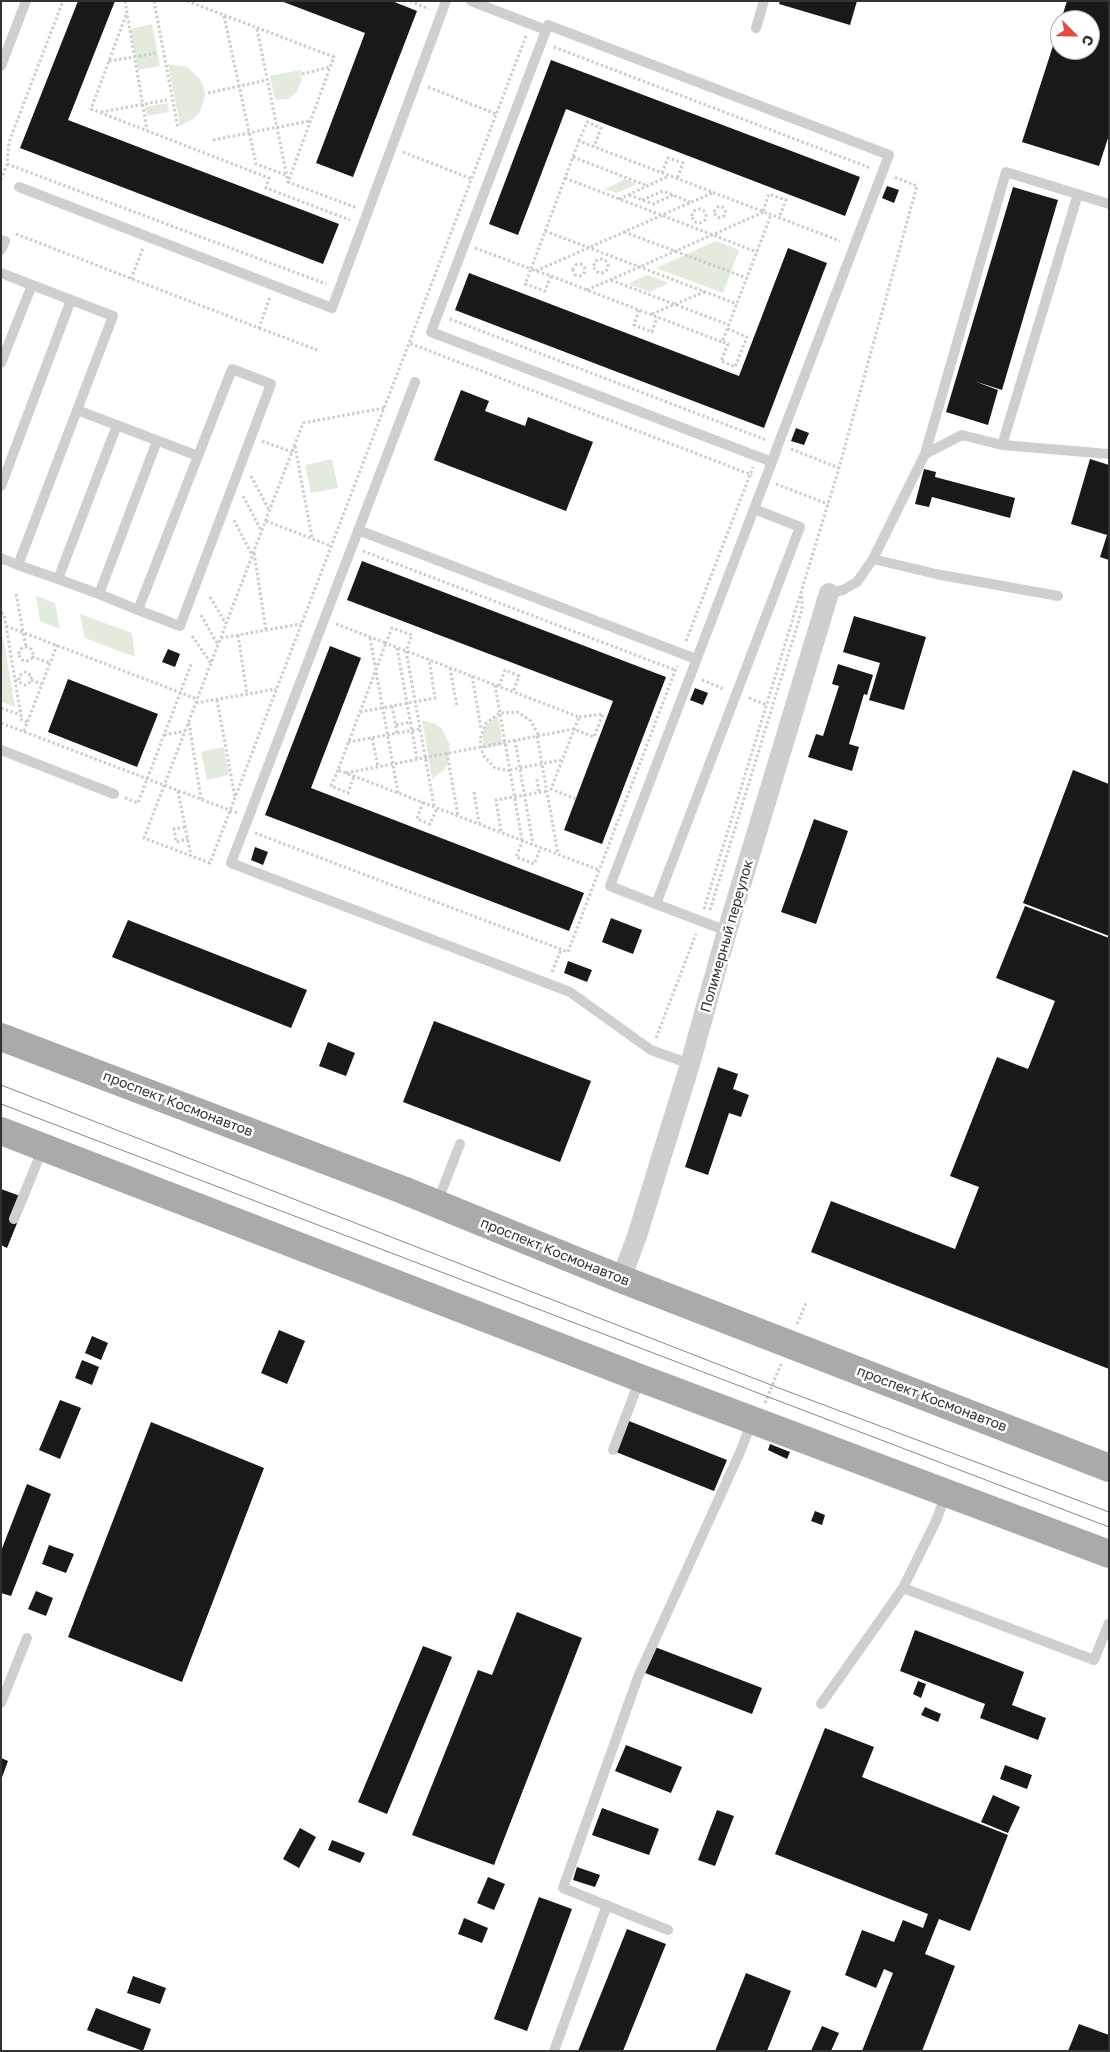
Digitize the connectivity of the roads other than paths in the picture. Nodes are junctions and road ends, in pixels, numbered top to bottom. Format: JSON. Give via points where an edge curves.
{"nodes":[{"id":1,"x":26,"y":1,"type":"edge"},
{"id":2,"x":446,"y":1,"type":"edge"},
{"id":3,"x":471,"y":1,"type":"edge"},
{"id":4,"x":764,"y":1,"type":"edge"},
{"id":5,"x":756,"y":28,"type":"dead end"},
{"id":6,"x":546,"y":30,"type":"junction"},
{"id":7,"x":1,"y":66,"type":"edge"},
{"id":8,"x":19,"y":187,"type":"dead end"},
{"id":9,"x":1078,"y":194,"type":"junction"},
{"id":10,"x":1109,"y":204,"type":"edge"},
{"id":11,"x":1,"y":240,"type":"edge"},
{"id":12,"x":1,"y":250,"type":"edge"},
{"id":13,"x":1,"y":273,"type":"edge"},
{"id":14,"x":32,"y":285,"type":"junction"},
{"id":15,"x":71,"y":300,"type":"junction"},
{"id":16,"x":1,"y":363,"type":"edge"},
{"id":17,"x":415,"y":382,"type":"dead end"},
{"id":18,"x":78,"y":410,"type":"junction"},
{"id":19,"x":117,"y":425,"type":"junction"},
{"id":20,"x":157,"y":441,"type":"junction"},
{"id":21,"x":1002,"y":445,"type":"junction"},
{"id":22,"x":925,"y":454,"type":"junction"},
{"id":23,"x":1109,"y":454,"type":"edge"},
{"id":24,"x":198,"y":456,"type":"junction"},
{"id":25,"x":772,"y":462,"type":"junction"},
{"id":26,"x":1,"y":486,"type":"edge"},
{"id":27,"x":754,"y":509,"type":"junction"},
{"id":28,"x":358,"y":530,"type":"junction"},
{"id":29,"x":1,"y":558,"type":"edge"},
{"id":30,"x":873,"y":559,"type":"junction"},
{"id":31,"x":18,"y":565,"type":"junction"},
{"id":32,"x":58,"y":579,"type":"junction"},
{"id":33,"x":829,"y":593,"type":"joint"},
{"id":34,"x":99,"y":594,"type":"junction"},
{"id":35,"x":1058,"y":596,"type":"dead end"},
{"id":36,"x":138,"y":610,"type":"junction"},
{"id":37,"x":696,"y":659,"type":"junction"},
{"id":38,"x":1,"y":750,"type":"edge"},
{"id":39,"x":114,"y":794,"type":"road end"},
{"id":40,"x":656,"y":904,"type":"junction"},
{"id":41,"x":727,"y":931,"type":"junction"},
{"id":42,"x":1,"y":1037,"type":"edge"},
{"id":43,"x":690,"y":1064,"type":"junction"},
{"id":44,"x":1,"y":1131,"type":"edge"},
{"id":45,"x":460,"y":1144,"type":"dead end"},
{"id":46,"x":44,"y":1147,"type":"junction"},
{"id":47,"x":437,"y":1204,"type":"junction"},
{"id":48,"x":14,"y":1219,"type":"dead end"},
{"id":49,"x":621,"y":1279,"type":"junction"},
{"id":50,"x":640,"y":1378,"type":"junction"},
{"id":51,"x":754,"y":1421,"type":"junction"},
{"id":52,"x":613,"y":1450,"type":"dead end"},
{"id":53,"x":1109,"y":1468,"type":"edge"},
{"id":54,"x":946,"y":1493,"type":"junction"},
{"id":55,"x":1109,"y":1554,"type":"edge"},
{"id":56,"x":903,"y":1588,"type":"junction"},
{"id":57,"x":1109,"y":1622,"type":"edge"},
{"id":58,"x":28,"y":1638,"type":"dead end"},
{"id":59,"x":1,"y":1703,"type":"edge"},
{"id":60,"x":821,"y":1704,"type":"dead end"},
{"id":61,"x":607,"y":1906,"type":"junction"},
{"id":62,"x":668,"y":1930,"type":"dead end"},
{"id":63,"x":554,"y":2051,"type":"edge"}],
"edges":[{"from":1,"to":7,"type":"lane"},
{"from":2,"to":8,"type":"lane","via":[[332,308]]},
{"from":3,"to":6,"type":"lane"},
{"from":4,"to":5,"type":"lane"},
{"from":6,"to":25,"type":"lane","via":[[431,332]]},
{"from":6,"to":25,"type":"lane","via":[[548,25],[889,155]]},
{"from":9,"to":10,"type":"lane"},
{"from":9,"to":21,"type":"lane"},
{"from":9,"to":22,"type":"lane","via":[[1006,172]]},
{"from":11,"to":12,"type":"lane","via":[[4,241]]},
{"from":13,"to":14,"type":"lane"},
{"from":14,"to":15,"type":"lane"},
{"from":14,"to":16,"type":"lane"},
{"from":15,"to":18,"type":"lane","via":[[113,316]]},
{"from":15,"to":26,"type":"lane"},
{"from":17,"to":28,"type":"lane"},
{"from":18,"to":19,"type":"lane"},
{"from":18,"to":31,"type":"lane"},
{"from":19,"to":20,"type":"lane"},
{"from":19,"to":32,"type":"lane"},
{"from":20,"to":24,"type":"lane"},
{"from":20,"to":34,"type":"lane"},
{"from":21,"to":22,"type":"lane","via":[[962,434]]},
{"from":21,"to":23,"type":"lane"},
{"from":22,"to":30,"type":"lane"},
{"from":24,"to":36,"type":"lane"},
{"from":24,"to":36,"type":"lane","via":[[232,369],[271,384],[180,626]]},
{"from":25,"to":27,"type":"lane"},
{"from":27,"to":37,"type":"lane"},
{"from":27,"to":40,"type":"lane","via":[[800,526]]},
{"from":28,"to":37,"type":"lane"},
{"from":28,"to":43,"type":"lane","via":[[357,548],[231,863],[570,992],[651,1050]]},
{"from":29,"to":31,"type":"lane"},
{"from":30,"to":33,"type":"lane","via":[[857,582]]},
{"from":30,"to":35,"type":"lane"},
{"from":31,"to":32,"type":"lane"},
{"from":32,"to":34,"type":"lane"},
{"from":33,"to":41,"type":"street","name":"Полимерный переулок"},
{"from":34,"to":36,"type":"lane"},
{"from":37,"to":40,"type":"lane","via":[[610,886]]},
{"from":38,"to":39,"type":"lane"},
{"from":40,"to":41,"type":"lane"},
{"from":41,"to":43,"type":"street","name":"Полимерный переулок"},
{"from":42,"to":47,"type":"main road","name":"проспект Космонавтов"},
{"from":43,"to":49,"type":"street","name":"Полимерный переулок"},
{"from":44,"to":46,"type":"main road"},
{"from":45,"to":47,"type":"lane"},
{"from":46,"to":48,"type":"lane"},
{"from":46,"to":50,"type":"main road"},
{"from":47,"to":49,"type":"main road","name":"проспект Космонавтов"},
{"from":49,"to":53,"type":"main road","name":"проспект Космонавтов"},
{"from":50,"to":51,"type":"main road"},
{"from":50,"to":52,"type":"lane"},
{"from":51,"to":54,"type":"main road"},
{"from":51,"to":61,"type":"lane","via":[[638,1677],[563,1888]]},
{"from":54,"to":55,"type":"main road"},
{"from":54,"to":56,"type":"lane"},
{"from":56,"to":57,"type":"lane","via":[[1094,1660]]},
{"from":56,"to":60,"type":"lane"},
{"from":58,"to":59,"type":"lane"},
{"from":61,"to":62,"type":"lane"},
{"from":61,"to":63,"type":"lane"}]}
